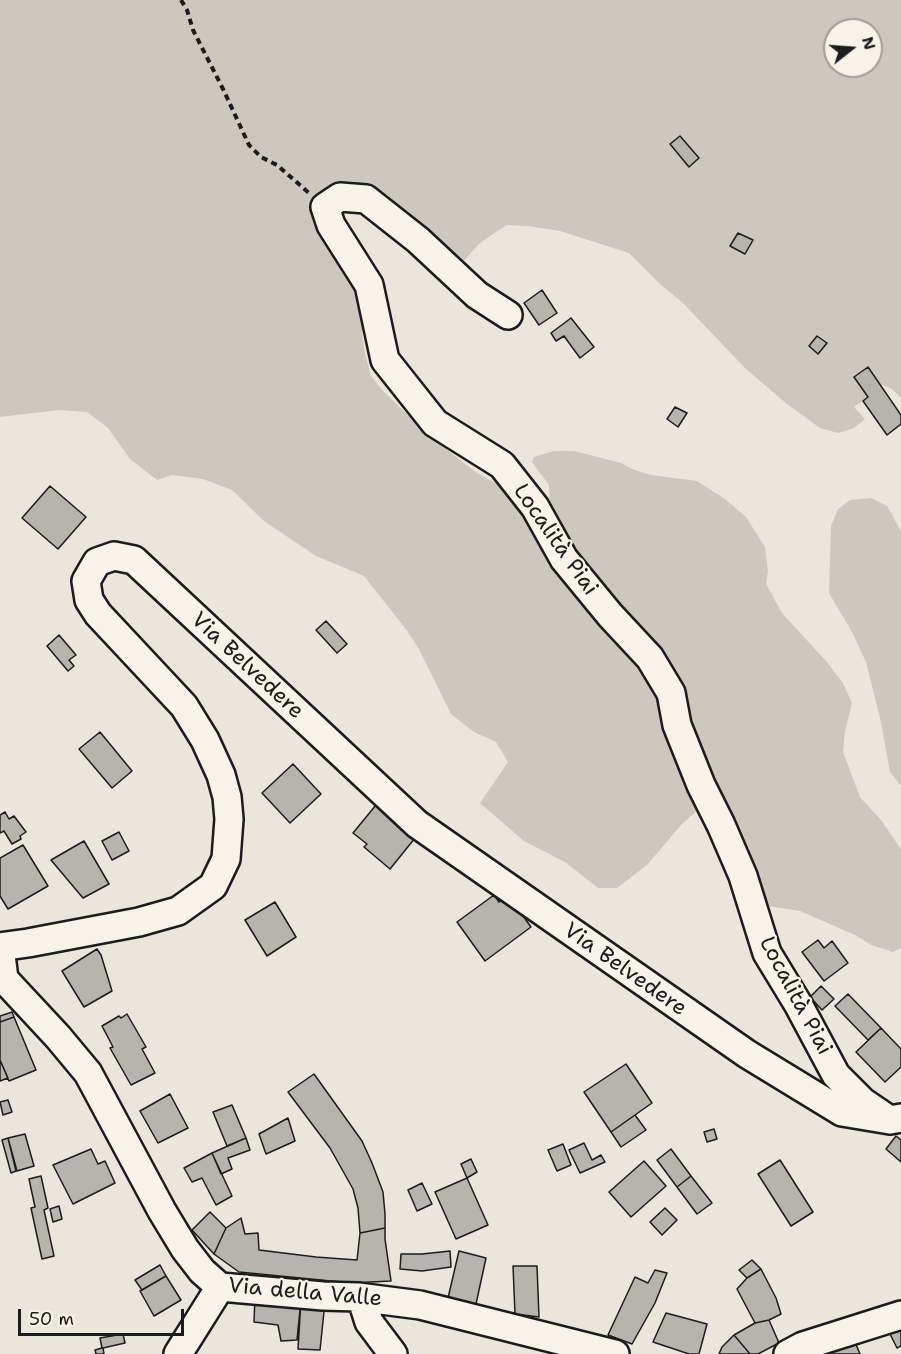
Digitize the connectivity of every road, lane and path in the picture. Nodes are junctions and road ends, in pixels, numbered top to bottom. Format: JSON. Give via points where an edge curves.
{"nodes":[{"id":1,"x":181,"y":0,"type":"edge"},
{"id":2,"x":325,"y":207,"type":"junction"},
{"id":3,"x":508,"y":315,"type":"dead end"},
{"id":4,"x":0,"y":947,"type":"edge"},
{"id":5,"x":897,"y":1122,"type":"edge"},
{"id":6,"x":220,"y":1287,"type":"junction"},
{"id":7,"x":358,"y":1297,"type":"junction"},
{"id":8,"x":901,"y":1315,"type":"edge"},
{"id":9,"x":178,"y":1354,"type":"edge"},
{"id":10,"x":393,"y":1354,"type":"edge"},
{"id":11,"x":615,"y":1354,"type":"edge"},
{"id":12,"x":788,"y":1354,"type":"edge"}],
"edges":[{"from":1,"to":2,"type":"path","via":[[249,145]]},
{"from":2,"to":3,"type":"street","via":[[340,197],[366,199],[418,240],[477,295]]},
{"from":2,"to":5,"type":"street","name":"Località Piai","via":[[331,225],[369,285],[385,360],[435,423],[502,465],[535,507],[564,559],[650,658],[671,693],[677,725],[743,876],[767,953],[836,1075],[863,1102]]},
{"from":4,"to":5,"type":"street","name":"Via Belvedere","via":[[140,922],[178,911],[213,886],[226,859],[226,797],[205,740],[184,706],[89,600],[86,581],[97,562],[114,556],[134,560],[417,824],[747,1054],[842,1112]]},
{"from":4,"to":6,"type":"street","name":"Via della Valle","via":[[4,979],[88,1073],[185,1249]]},
{"from":6,"to":7,"type":"street","name":"Via della Valle"},
{"from":6,"to":9,"type":"street"},
{"from":7,"to":10,"type":"street","via":[[369,1322]]},
{"from":7,"to":11,"type":"street","name":"Via della Valle","via":[[420,1305]]},
{"from":8,"to":12,"type":"street"}]}
